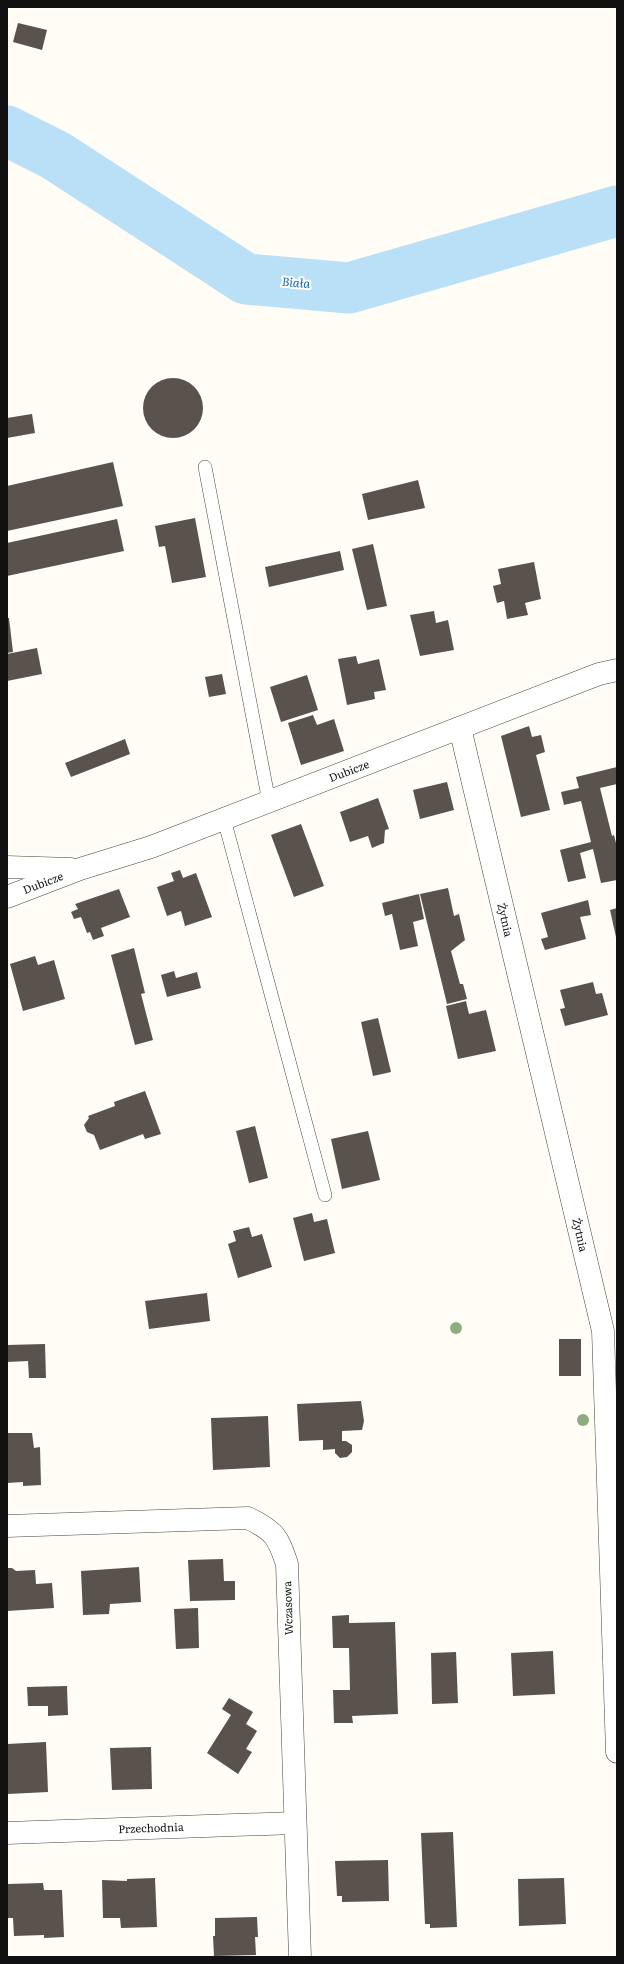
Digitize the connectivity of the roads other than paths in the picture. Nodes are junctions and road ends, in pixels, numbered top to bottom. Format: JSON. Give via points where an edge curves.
{"nodes":[{"id":1,"x":205,"y":467,"type":"dead end"},
{"id":2,"x":617,"y":670,"type":"edge"},
{"id":3,"x":460,"y":728,"type":"junction"},
{"id":4,"x":269,"y":802,"type":"junction"},
{"id":5,"x":224,"y":819,"type":"junction"},
{"id":6,"x":7,"y":867,"type":"edge"},
{"id":7,"x":80,"y":869,"type":"junction"},
{"id":8,"x":7,"y":897,"type":"edge"},
{"id":9,"x":325,"y":1195,"type":"dead end"},
{"id":10,"x":610,"y":1331,"type":"edge"},
{"id":11,"x":7,"y":1526,"type":"edge"},
{"id":12,"x":617,"y":1752,"type":"edge"},
{"id":13,"x":294,"y":1823,"type":"junction"},
{"id":14,"x":7,"y":1833,"type":"edge"},
{"id":15,"x":300,"y":1957,"type":"edge"}],
"edges":[{"from":1,"to":4,"type":"lane"},
{"from":2,"to":3,"type":"street","name":"Dubicze","via":[[599,674]]},
{"from":3,"to":4,"type":"street","name":"Dubicze"},
{"from":3,"to":10,"type":"street","name":"Żytnia"},
{"from":4,"to":5,"type":"street","name":"Dubicze"},
{"from":5,"to":7,"type":"street","name":"Dubicze","via":[[151,847]]},
{"from":5,"to":9,"type":"lane"},
{"from":6,"to":7,"type":"street","name":"Dubicze"},
{"from":7,"to":8,"type":"street","name":"Dubicze"},
{"from":10,"to":12,"type":"street","name":"Żytnia"},
{"from":11,"to":13,"type":"street","name":"Wczasowa","via":[[248,1518],[266,1527],[280,1542],[287,1564]]},
{"from":13,"to":14,"type":"street","name":"Przechodnia"},
{"from":13,"to":15,"type":"street","name":"Wczasowa"}]}
